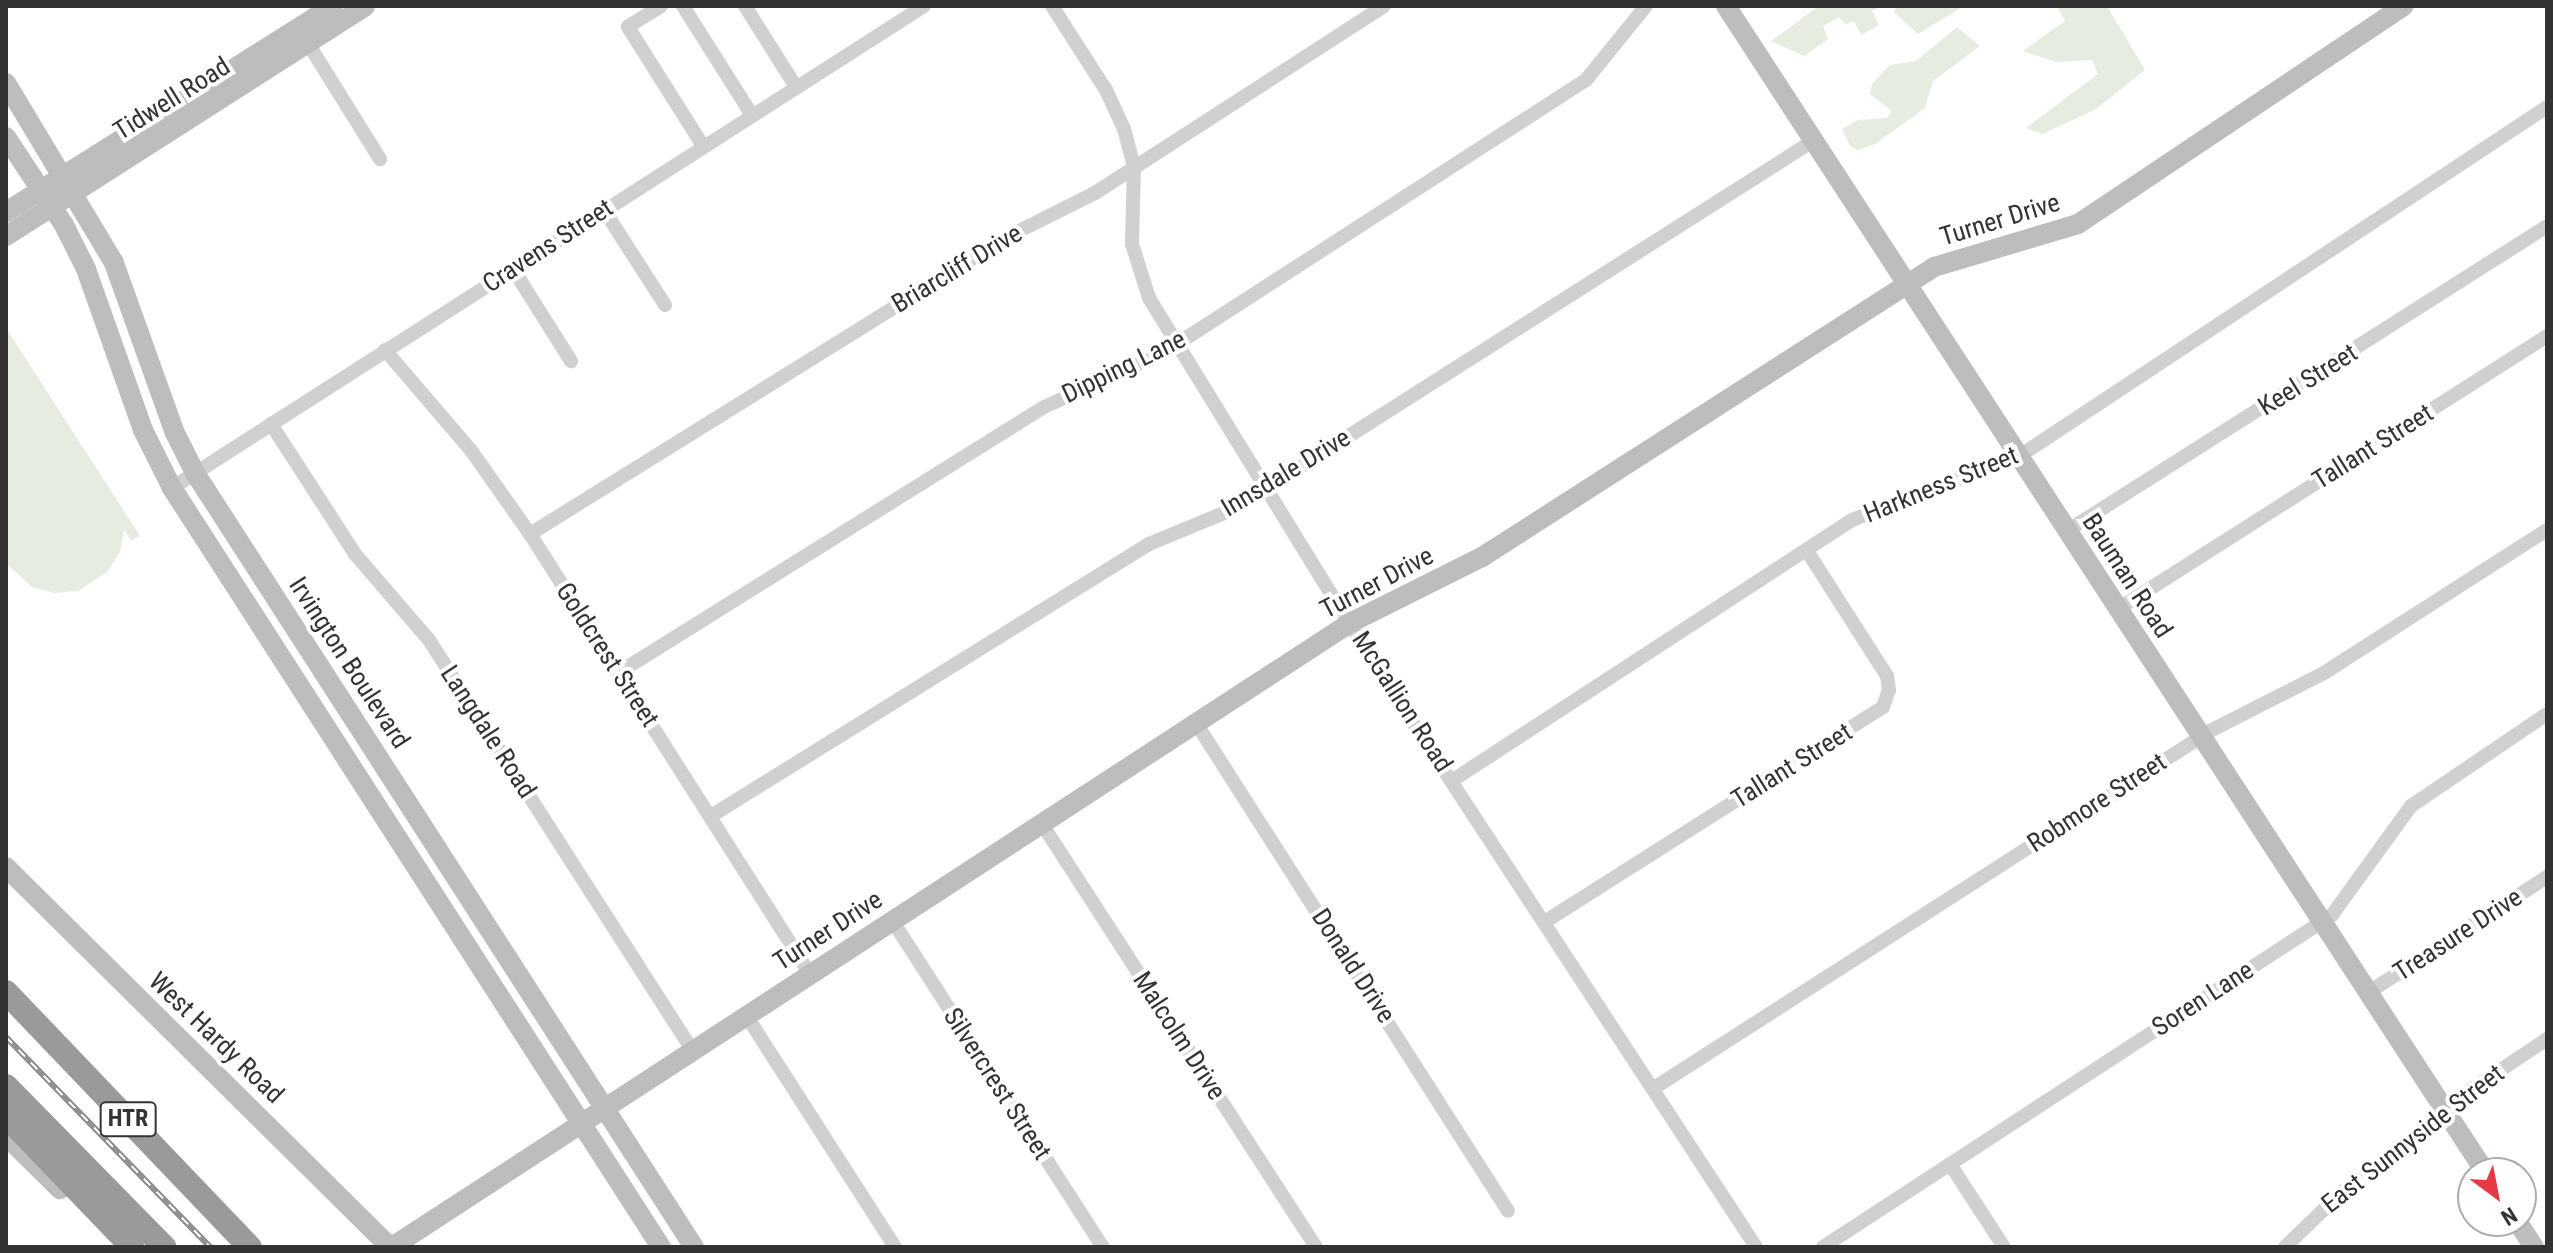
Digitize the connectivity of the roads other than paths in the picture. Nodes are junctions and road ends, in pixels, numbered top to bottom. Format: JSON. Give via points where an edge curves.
{"nodes":[{"id":1,"x":333,"y":6,"type":"edge"},
{"id":2,"x":365,"y":6,"type":"edge"},
{"id":3,"x":683,"y":6,"type":"edge"},
{"id":4,"x":745,"y":6,"type":"edge"},
{"id":5,"x":924,"y":6,"type":"edge"},
{"id":6,"x":1052,"y":6,"type":"edge"},
{"id":7,"x":1384,"y":6,"type":"edge"},
{"id":8,"x":1646,"y":6,"type":"edge"},
{"id":9,"x":1726,"y":6,"type":"edge"},
{"id":10,"x":2404,"y":6,"type":"edge"},
{"id":11,"x":657,"y":8,"type":"edge"},
{"id":12,"x":304,"y":35,"type":"junction"},
{"id":13,"x":6,"y":83,"type":"edge"},
{"id":14,"x":796,"y":87,"type":"junction"},
{"id":15,"x":2547,"y":107,"type":"edge"},
{"id":16,"x":752,"y":115,"type":"junction"},
{"id":17,"x":6,"y":137,"type":"edge"},
{"id":18,"x":1813,"y":141,"type":"junction"},
{"id":19,"x":703,"y":146,"type":"junction"},
{"id":20,"x":380,"y":159,"type":"dead end"},
{"id":21,"x":1134,"y":166,"type":"junction"},
{"id":22,"x":69,"y":183,"type":"junction"},
{"id":23,"x":46,"y":198,"type":"junction"},
{"id":24,"x":604,"y":210,"type":"junction"},
{"id":25,"x":6,"y":212,"type":"edge"},
{"id":26,"x":2547,"y":226,"type":"edge"},
{"id":27,"x":6,"y":236,"type":"edge"},
{"id":28,"x":513,"y":269,"type":"junction"},
{"id":29,"x":1906,"y":284,"type":"junction"},
{"id":30,"x":665,"y":305,"type":"dead end"},
{"id":31,"x":2547,"y":336,"type":"edge"},
{"id":32,"x":1177,"y":344,"type":"junction"},
{"id":33,"x":385,"y":350,"type":"junction"},
{"id":34,"x":119,"y":361,"type":"junction"},
{"id":35,"x":571,"y":361,"type":"dead end"},
{"id":36,"x":271,"y":424,"type":"junction"},
{"id":37,"x":175,"y":433,"type":"junction"},
{"id":38,"x":2018,"y":457,"type":"junction"},
{"id":39,"x":195,"y":473,"type":"junction"},
{"id":40,"x":172,"y":488,"type":"junction"},
{"id":41,"x":1265,"y":489,"type":"junction"},
{"id":42,"x":2547,"y":530,"type":"edge"},
{"id":43,"x":2067,"y":531,"type":"junction"},
{"id":44,"x":530,"y":534,"type":"junction"},
{"id":45,"x":1807,"y":551,"type":"junction"},
{"id":46,"x":2118,"y":609,"type":"junction"},
{"id":47,"x":287,"y":615,"type":"junction"},
{"id":48,"x":1350,"y":623,"type":"junction"},
{"id":49,"x":264,"y":631,"type":"junction"},
{"id":50,"x":618,"y":673,"type":"junction"},
{"id":51,"x":2547,"y":714,"type":"edge"},
{"id":52,"x":1196,"y":723,"type":"junction"},
{"id":53,"x":2201,"y":736,"type":"junction"},
{"id":54,"x":380,"y":757,"type":"junction"},
{"id":55,"x":356,"y":775,"type":"junction"},
{"id":56,"x":1453,"y":780,"type":"junction"},
{"id":57,"x":711,"y":816,"type":"junction"},
{"id":58,"x":1042,"y":824,"type":"junction"},
{"id":59,"x":6,"y":867,"type":"edge"},
{"id":60,"x":2547,"y":877,"type":"edge"},
{"id":61,"x":892,"y":920,"type":"junction"},
{"id":62,"x":1546,"y":921,"type":"junction"},
{"id":63,"x":2322,"y":921,"type":"junction"},
{"id":64,"x":493,"y":935,"type":"junction"},
{"id":65,"x":470,"y":950,"type":"junction"},
{"id":66,"x":810,"y":974,"type":"junction"},
{"id":67,"x":6,"y":992,"type":"edge"},
{"id":68,"x":2369,"y":992,"type":"junction"},
{"id":69,"x":746,"y":1015,"type":"junction"},
{"id":70,"x":2547,"y":1039,"type":"edge"},
{"id":71,"x":692,"y":1049,"type":"junction"},
{"id":72,"x":6,"y":1086,"type":"edge"},
{"id":73,"x":1654,"y":1088,"type":"junction"},
{"id":74,"x":605,"y":1106,"type":"junction"},
{"id":75,"x":2447,"y":1113,"type":"junction"},
{"id":76,"x":6,"y":1116,"type":"edge"},
{"id":77,"x":580,"y":1123,"type":"junction"},
{"id":78,"x":6,"y":1136,"type":"edge"},
{"id":79,"x":2476,"y":1157,"type":"edge"},
{"id":80,"x":1950,"y":1164,"type":"junction"},
{"id":81,"x":1508,"y":1211,"type":"dead end"},
{"id":82,"x":685,"y":1243,"type":"edge"},
{"id":83,"x":118,"y":1247,"type":"edge"},
{"id":84,"x":132,"y":1247,"type":"edge"},
{"id":85,"x":164,"y":1247,"type":"edge"},
{"id":86,"x":250,"y":1247,"type":"edge"},
{"id":87,"x":391,"y":1247,"type":"edge"},
{"id":88,"x":661,"y":1247,"type":"edge"},
{"id":89,"x":895,"y":1247,"type":"edge"},
{"id":90,"x":1103,"y":1247,"type":"edge"},
{"id":91,"x":1316,"y":1247,"type":"edge"},
{"id":92,"x":1756,"y":1247,"type":"edge"},
{"id":93,"x":1823,"y":1247,"type":"edge"},
{"id":94,"x":2004,"y":1247,"type":"edge"},
{"id":95,"x":2285,"y":1247,"type":"edge"}],
"edges":[{"from":1,"to":12,"type":"main road","name":"Tidwell Road"},
{"from":2,"to":12,"type":"main road","name":"Tidwell Road"},
{"from":3,"to":16,"type":"street"},
{"from":4,"to":14,"type":"street"},
{"from":5,"to":14,"type":"street","name":"Cravens Street"},
{"from":6,"to":21,"type":"street","name":"McGallion Road","via":[[1106,90]]},
{"from":7,"to":21,"type":"street","name":"Briarcliff Drive"},
{"from":8,"to":32,"type":"street","name":"Dipping Lane","via":[[1586,80]]},
{"from":9,"to":18,"type":"main road","name":"Bauman Road"},
{"from":10,"to":29,"type":"main road","name":"Turner Drive","via":[[2078,224],[1956,257]]},
{"from":11,"to":19,"type":"street","via":[[628,27]]},
{"from":12,"to":20,"type":"street"},
{"from":12,"to":22,"type":"main road","name":"Tidwell Road"},
{"from":13,"to":22,"type":"main road","name":"Irvington Boulevard"},
{"from":14,"to":16,"type":"street","name":"Cravens Street"},
{"from":15,"to":38,"type":"street","name":"Harkness Street"},
{"from":16,"to":19,"type":"street","name":"Cravens Street"},
{"from":17,"to":23,"type":"main road","name":"Irvington Boulevard"},
{"from":18,"to":29,"type":"main road","name":"Bauman Road"},
{"from":18,"to":41,"type":"street","name":"Innsdale Drive"},
{"from":19,"to":24,"type":"street","name":"Cravens Street"},
{"from":21,"to":32,"type":"street","name":"McGallion Road","via":[[1132,244],[1137,270]]},
{"from":21,"to":44,"type":"street","name":"Briarcliff Drive","via":[[1070,207],[1009,236]]},
{"from":22,"to":23,"type":"main road","name":"Tidwell Road"},
{"from":22,"to":37,"type":"main road","name":"Irvington Boulevard","via":[[114,263]]},
{"from":23,"to":25,"type":"main road","name":"Tidwell Road"},
{"from":23,"to":27,"type":"main road","name":"Tidwell Road"},
{"from":23,"to":34,"type":"main road","name":"Irvington Boulevard","via":[[86,269]]},
{"from":24,"to":28,"type":"street","name":"Cravens Street"},
{"from":24,"to":30,"type":"street"},
{"from":26,"to":43,"type":"street","name":"Keel Street"},
{"from":28,"to":33,"type":"street","name":"Cravens Street"},
{"from":28,"to":35,"type":"street"},
{"from":29,"to":38,"type":"main road","name":"Bauman Road"},
{"from":29,"to":48,"type":"main road","name":"Turner Drive","via":[[1482,557]]},
{"from":31,"to":46,"type":"street","name":"Tallant Street"},
{"from":32,"to":41,"type":"street","name":"McGallion Road"},
{"from":32,"to":50,"type":"street","name":"Dipping Lane","via":[[1044,407]]},
{"from":33,"to":36,"type":"street","name":"Cravens Street"},
{"from":33,"to":44,"type":"street","name":"Goldcrest Street","via":[[451,426]]},
{"from":34,"to":37,"type":"main road","via":[[140,370]]},
{"from":34,"to":40,"type":"main road","name":"Irvington Boulevard","via":[[143,430]]},
{"from":36,"to":39,"type":"street","name":"Cravens Street"},
{"from":36,"to":71,"type":"street","name":"Langdale Road","via":[[355,554],[429,640]]},
{"from":37,"to":39,"type":"main road","name":"Irvington Boulevard"},
{"from":38,"to":43,"type":"main road","name":"Bauman Road"},
{"from":38,"to":45,"type":"street","name":"Harkness Street","via":[[1972,478],[1874,509]]},
{"from":39,"to":40,"type":"street","name":"Cravens Street"},
{"from":39,"to":47,"type":"main road","name":"Irvington Boulevard"},
{"from":40,"to":49,"type":"main road","name":"Irvington Boulevard"},
{"from":41,"to":48,"type":"street","name":"McGallion Road"},
{"from":41,"to":57,"type":"street","name":"Innsdale Drive","via":[[1149,544]]},
{"from":42,"to":53,"type":"street","name":"Robmore Street","via":[[2324,673]]},
{"from":43,"to":46,"type":"main road","name":"Bauman Road"},
{"from":44,"to":50,"type":"street","name":"Goldcrest Street"},
{"from":45,"to":56,"type":"street","name":"Harkness Street"},
{"from":45,"to":62,"type":"street","name":"Tallant Street","via":[[1887,676],[1883,707]]},
{"from":46,"to":53,"type":"main road","name":"Bauman Road"},
{"from":47,"to":49,"type":"main road"},
{"from":47,"to":54,"type":"main road","name":"Irvington Boulevard"},
{"from":48,"to":52,"type":"main road","name":"Turner Drive"},
{"from":48,"to":56,"type":"street","name":"McGallion Road"},
{"from":49,"to":55,"type":"main road","name":"Irvington Boulevard"},
{"from":50,"to":57,"type":"street","name":"Goldcrest Street"},
{"from":51,"to":63,"type":"street","name":"Soren Lane","via":[[2411,806],[2347,900]]},
{"from":52,"to":58,"type":"main road","name":"Turner Drive"},
{"from":52,"to":81,"type":"street","name":"Donald Drive"},
{"from":53,"to":63,"type":"main road","name":"Bauman Road"},
{"from":53,"to":73,"type":"street","name":"Robmore Street"},
{"from":54,"to":55,"type":"main road"},
{"from":54,"to":64,"type":"main road","name":"Irvington Boulevard"},
{"from":55,"to":65,"type":"main road","name":"Irvington Boulevard"},
{"from":56,"to":62,"type":"street","name":"McGallion Road"},
{"from":57,"to":66,"type":"street","name":"Goldcrest Street"},
{"from":58,"to":61,"type":"main road","name":"Turner Drive"},
{"from":58,"to":91,"type":"street","name":"Malcolm Drive"},
{"from":59,"to":87,"type":"main road","name":"West Hardy Road"},
{"from":60,"to":68,"type":"street","name":"Treasure Drive"},
{"from":61,"to":66,"type":"main road","name":"Turner Drive"},
{"from":61,"to":90,"type":"street","name":"Silvercrest Street"},
{"from":62,"to":73,"type":"street","name":"McGallion Road"},
{"from":63,"to":68,"type":"main road","name":"Bauman Road"},
{"from":63,"to":80,"type":"street","name":"Soren Lane"},
{"from":64,"to":65,"type":"main road"},
{"from":64,"to":74,"type":"main road","name":"Irvington Boulevard"},
{"from":65,"to":77,"type":"main road","name":"Irvington Boulevard"},
{"from":66,"to":69,"type":"main road","name":"Turner Drive"},
{"from":67,"to":86,"type":"highway","number":"HTR"},
{"from":68,"to":75,"type":"main road","name":"Bauman Road"},
{"from":69,"to":71,"type":"main road","name":"Turner Drive"},
{"from":69,"to":89,"type":"street"},
{"from":70,"to":75,"type":"street","name":"East Sunnyside Street","via":[[2454,1101]]},
{"from":71,"to":74,"type":"main road","name":"Turner Drive"},
{"from":72,"to":85,"type":"highway","number":"HTR"},
{"from":73,"to":92,"type":"street","name":"McGallion Road"},
{"from":74,"to":77,"type":"main road","name":"Turner Drive"},
{"from":74,"to":82,"type":"main road","name":"Irvington Boulevard"},
{"from":75,"to":79,"type":"main road","name":"Bauman Road"},
{"from":75,"to":95,"type":"street","name":"East Sunnyside Street","via":[[2439,1125],[2343,1191]]},
{"from":76,"to":84,"type":"highway"},
{"from":77,"to":87,"type":"main road","name":"Turner Drive"},
{"from":77,"to":88,"type":"main road","name":"Irvington Boulevard"},
{"from":78,"to":83,"type":"main road"},
{"from":80,"to":93,"type":"street","name":"Soren Lane"},
{"from":80,"to":94,"type":"street"}]}
